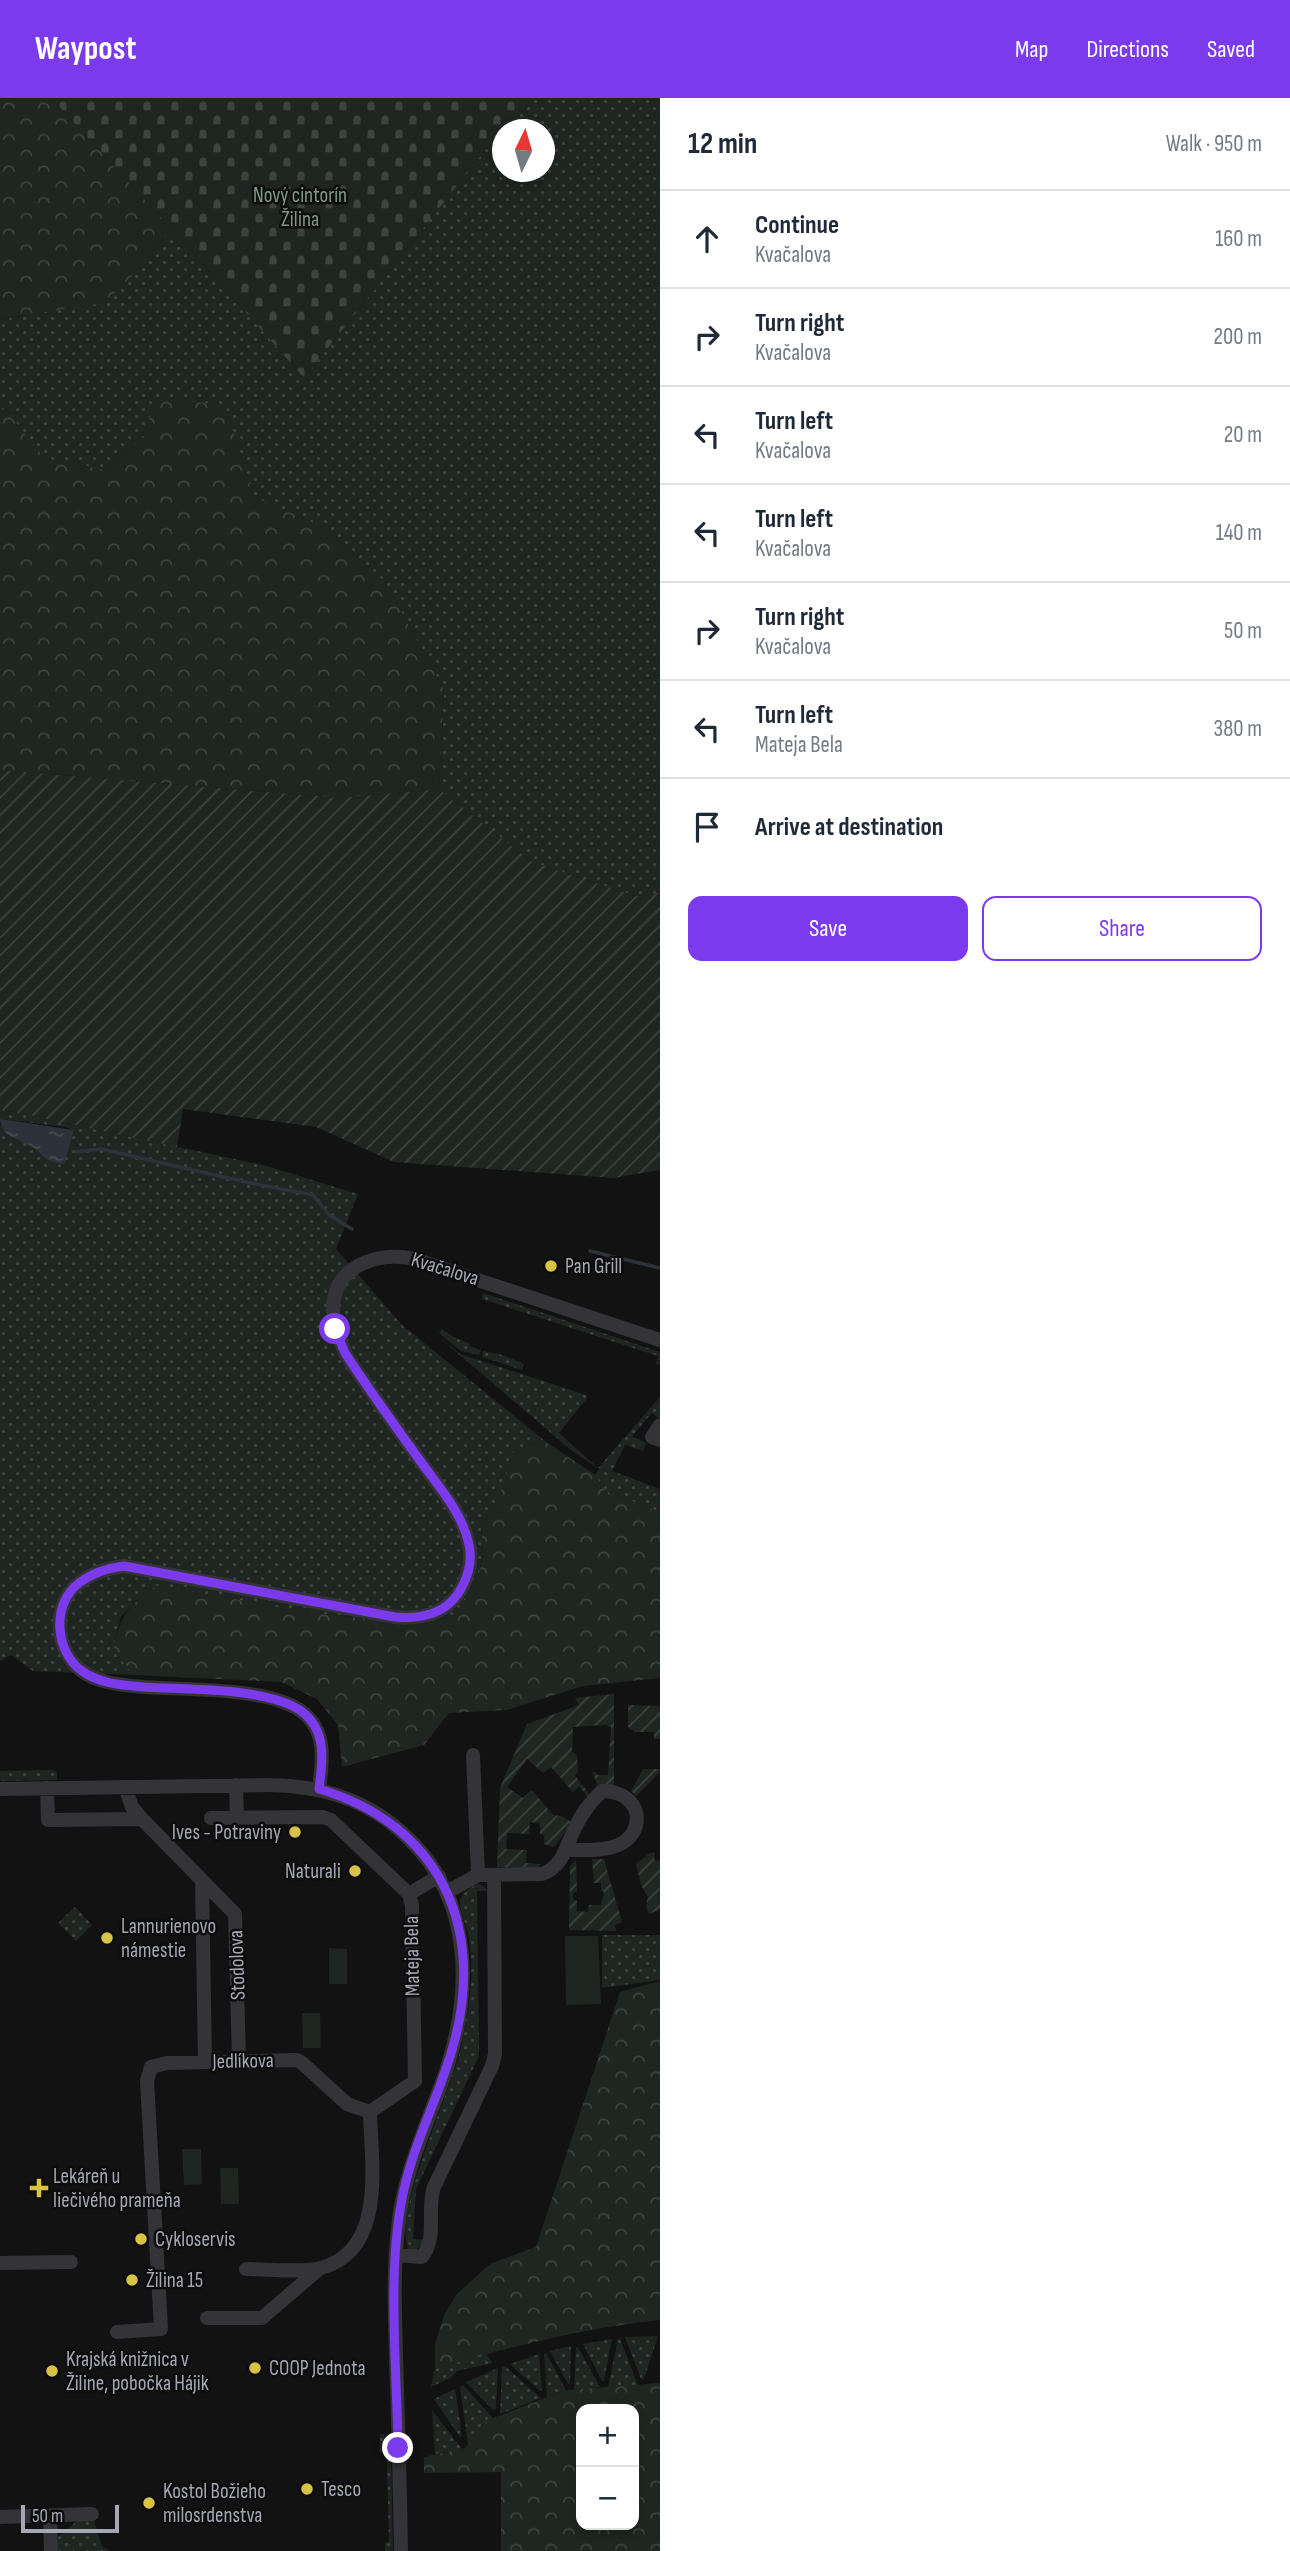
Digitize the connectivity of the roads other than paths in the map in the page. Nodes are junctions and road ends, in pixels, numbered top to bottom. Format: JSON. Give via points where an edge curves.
{"nodes":[{"id":1,"x":660,"y":1340,"type":"edge"},
{"id":2,"x":660,"y":1426,"type":"edge"},
{"id":3,"x":660,"y":1440,"type":"edge"},
{"id":4,"x":473,"y":1755,"type":"dead end"},
{"id":5,"x":236,"y":1785,"type":"junction"},
{"id":6,"x":125,"y":1787,"type":"junction"},
{"id":7,"x":47,"y":1788,"type":"junction"},
{"id":8,"x":0,"y":1789,"type":"edge"},
{"id":9,"x":319,"y":1789,"type":"junction"},
{"id":10,"x":211,"y":1818,"type":"dead end"},
{"id":11,"x":237,"y":1818,"type":"junction"},
{"id":12,"x":142,"y":1819,"type":"junction"},
{"id":13,"x":568,"y":1850,"type":"junction"},
{"id":14,"x":478,"y":1875,"type":"junction"},
{"id":15,"x":439,"y":1876,"type":"junction"},
{"id":16,"x":494,"y":1876,"type":"junction"},
{"id":17,"x":202,"y":1882,"type":"junction"},
{"id":18,"x":447,"y":1892,"type":"junction"},
{"id":19,"x":409,"y":1894,"type":"junction"},
{"id":20,"x":240,"y":2061,"type":"junction"},
{"id":21,"x":205,"y":2062,"type":"junction"},
{"id":22,"x":415,"y":2081,"type":"junction"},
{"id":23,"x":440,"y":2088,"type":"junction"},
{"id":24,"x":370,"y":2112,"type":"junction"},
{"id":25,"x":396,"y":2255,"type":"junction"},
{"id":26,"x":71,"y":2262,"type":"dead end"},
{"id":27,"x":0,"y":2263,"type":"edge"},
{"id":28,"x":246,"y":2269,"type":"dead end"},
{"id":29,"x":319,"y":2269,"type":"junction"},
{"id":30,"x":207,"y":2318,"type":"dead end"},
{"id":31,"x":117,"y":2332,"type":"dead end"},
{"id":32,"x":92,"y":2514,"type":"dead end"},
{"id":33,"x":50,"y":2516,"type":"junction"},
{"id":34,"x":0,"y":2517,"type":"edge"},
{"id":35,"x":51,"y":2551,"type":"edge"},
{"id":36,"x":401,"y":2551,"type":"edge"}],
"edges":[{"from":1,"to":9,"type":"street","name":"Kvačalova","via":[[414,1259],[390,1256],[370,1260],[351,1271],[338,1288],[335,1329],[345,1353],[465,1531],[469,1567],[450,1604],[430,1615],[395,1617],[124,1566],[100,1572],[72,1589],[62,1606],[60,1630],[66,1653],[82,1671],[120,1685],[249,1695],[276,1699],[298,1709],[321,1739]]},
{"from":2,"to":3,"type":"street","via":[[652,1437]]},
{"from":4,"to":14,"type":"street"},
{"from":5,"to":6,"type":"street","name":"Mateja Bela"},
{"from":5,"to":9,"type":"street","name":"Mateja Bela"},
{"from":5,"to":11,"type":"street"},
{"from":6,"to":7,"type":"street","name":"Mateja Bela"},
{"from":6,"to":12,"type":"street","name":"Stodolova"},
{"from":7,"to":8,"type":"street","name":"Mateja Bela"},
{"from":7,"to":12,"type":"street","via":[[48,1820]]},
{"from":9,"to":15,"type":"street","name":"Mateja Bela","via":[[349,1798],[386,1818],[418,1847]]},
{"from":10,"to":11,"type":"street","name":"Mateja Bela"},
{"from":11,"to":19,"type":"street","name":"Mateja Bela","via":[[316,1816],[331,1820]]},
{"from":12,"to":17,"type":"street","name":"Stodolova"},
{"from":13,"to":13,"type":"street","via":[[589,1803],[602,1791],[627,1796],[638,1821],[629,1839],[604,1849]]},
{"from":13,"to":16,"type":"street","via":[[551,1871]]},
{"from":14,"to":16,"type":"street"},
{"from":14,"to":18,"type":"street"},
{"from":15,"to":18,"type":"street","name":"Mateja Bela"},
{"from":15,"to":19,"type":"street"},
{"from":16,"to":25,"type":"street","via":[[492,2066],[430,2197],[430,2246],[422,2257]]},
{"from":17,"to":20,"type":"street","name":"Stodolova","via":[[235,1914]]},
{"from":17,"to":21,"type":"street","name":"Stodolova"},
{"from":18,"to":23,"type":"street","name":"Mateja Bela","via":[[464,1966],[455,2041]]},
{"from":19,"to":22,"type":"street","name":"Mateja Bela"},
{"from":20,"to":21,"type":"street","name":"Jedlíkova"},
{"from":20,"to":24,"type":"street","name":"Jedlíkova","via":[[301,2062],[347,2104]]},
{"from":21,"to":31,"type":"street","name":"Jedlíkova","via":[[151,2067],[146,2081],[161,2329]]},
{"from":22,"to":23,"type":"street"},
{"from":22,"to":24,"type":"street"},
{"from":23,"to":25,"type":"street","name":"Mateja Bela","via":[[405,2184]]},
{"from":24,"to":29,"type":"street","via":[[368,2222],[345,2255]]},
{"from":25,"to":36,"type":"street","name":"Mateja Bela"},
{"from":26,"to":27,"type":"street"},
{"from":28,"to":29,"type":"street"},
{"from":29,"to":30,"type":"street","via":[[262,2318]]},
{"from":32,"to":33,"type":"street"},
{"from":33,"to":34,"type":"street"},
{"from":33,"to":35,"type":"street"}]}
